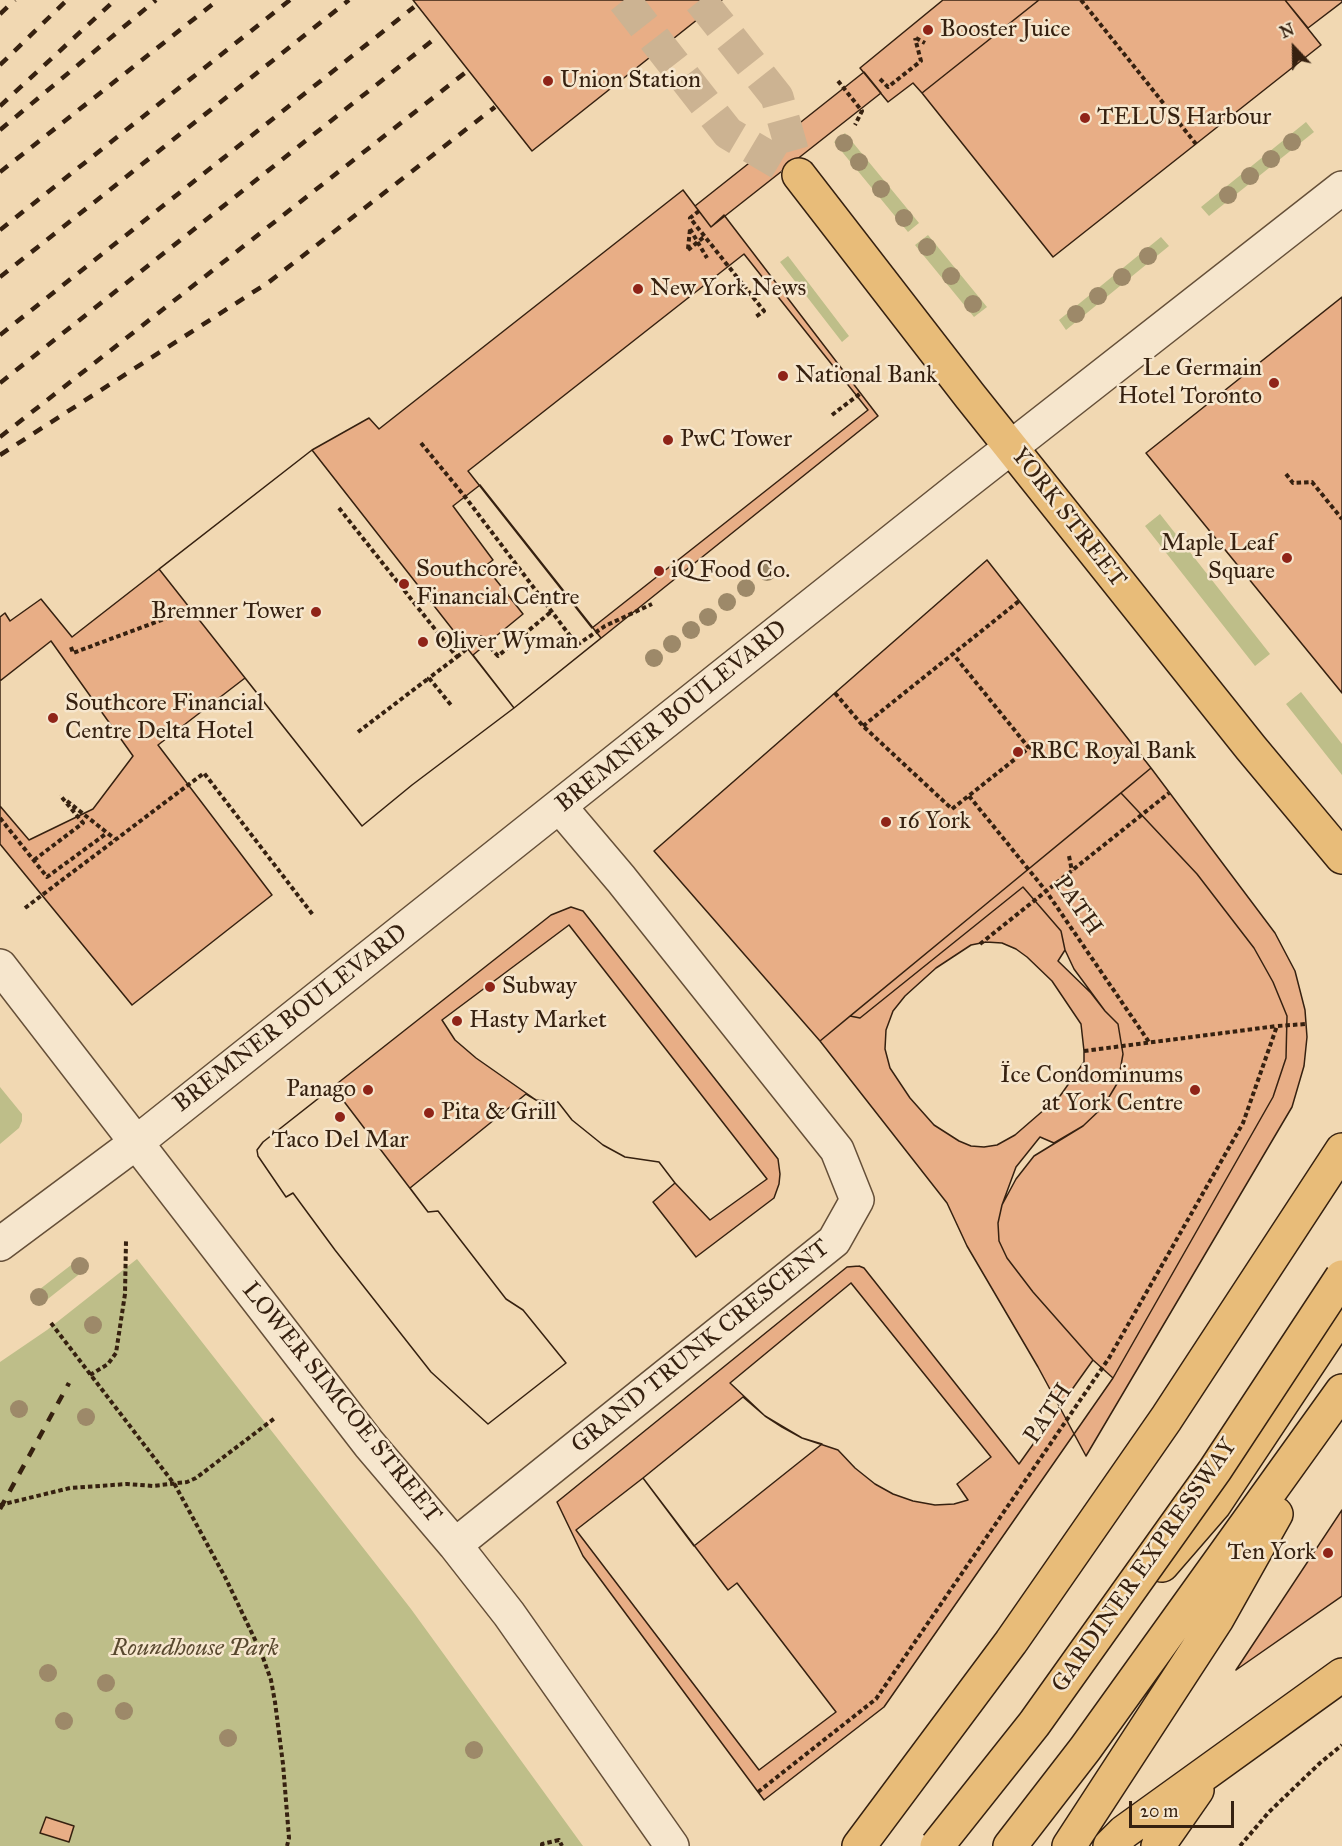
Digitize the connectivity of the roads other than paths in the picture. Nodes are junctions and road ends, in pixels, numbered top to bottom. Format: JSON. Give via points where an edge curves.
{"nodes":[{"id":1,"x":799,"y":175,"type":"dead end"},
{"id":2,"x":1342,"y":188,"type":"edge"},
{"id":3,"x":1012,"y":448,"type":"junction"},
{"id":4,"x":560,"y":807,"type":"junction"},
{"id":5,"x":1342,"y":857,"type":"edge"},
{"id":6,"x":0,"y":966,"type":"edge"},
{"id":7,"x":137,"y":1142,"type":"junction"},
{"id":8,"x":1342,"y":1150,"type":"edge"},
{"id":9,"x":0,"y":1245,"type":"edge"},
{"id":10,"x":1342,"y":1277,"type":"edge"},
{"id":11,"x":1342,"y":1313,"type":"edge"},
{"id":12,"x":1342,"y":1390,"type":"edge"},
{"id":13,"x":1342,"y":1395,"type":"edge"},
{"id":14,"x":455,"y":1545,"type":"junction"},
{"id":15,"x":1068,"y":1675,"type":"junction"},
{"id":16,"x":1342,"y":1675,"type":"edge"},
{"id":17,"x":1212,"y":1769,"type":"junction"},
{"id":18,"x":672,"y":1846,"type":"edge"},
{"id":19,"x":859,"y":1846,"type":"edge"},
{"id":20,"x":922,"y":1846,"type":"edge"},
{"id":21,"x":937,"y":1846,"type":"edge"},
{"id":22,"x":1010,"y":1846,"type":"edge"},
{"id":23,"x":1069,"y":1846,"type":"edge"},
{"id":24,"x":1110,"y":1846,"type":"edge"},
{"id":25,"x":1158,"y":1846,"type":"edge"}],
"edges":[{"from":1,"to":3,"type":"main road","name":"YORK STREET"},
{"from":2,"to":3,"type":"street","name":"BREMNER BOULEVARD"},
{"from":3,"to":4,"type":"street","name":"BREMNER BOULEVARD"},
{"from":3,"to":5,"type":"main road","name":"YORK STREET"},
{"from":4,"to":7,"type":"street","name":"BREMNER BOULEVARD"},
{"from":4,"to":14,"type":"street","name":"GRAND TRUNK CRESCENT","via":[[837,1150],[857,1200],[834,1241]]},
{"from":6,"to":7,"type":"street","name":"LOWER SIMCOE STREET"},
{"from":7,"to":9,"type":"street","name":"BREMNER BOULEVARD"},
{"from":7,"to":14,"type":"street","name":"LOWER SIMCOE STREET","via":[[369,1444]]},
{"from":8,"to":19,"type":"main road","via":[[1166,1419],[1011,1642]]},
{"from":10,"to":15,"type":"main road","name":"GARDINER EXPRESSWAY","bridge":true,"via":[[1215,1470]]},
{"from":11,"to":15,"type":"main road","via":[[1214,1505]]},
{"from":12,"to":22,"type":"main road","via":[[1085,1749]]},
{"from":13,"to":23,"type":"main road","via":[[1217,1619]]},
{"from":14,"to":18,"type":"street","name":"LOWER SIMCOE STREET"},
{"from":15,"to":20,"type":"main road"},
{"from":15,"to":21,"type":"main road","name":"GARDINER EXPRESSWAY","bridge":true},
{"from":16,"to":17,"type":"main road"},
{"from":17,"to":24,"type":"main road"},
{"from":17,"to":25,"type":"main road"}]}
